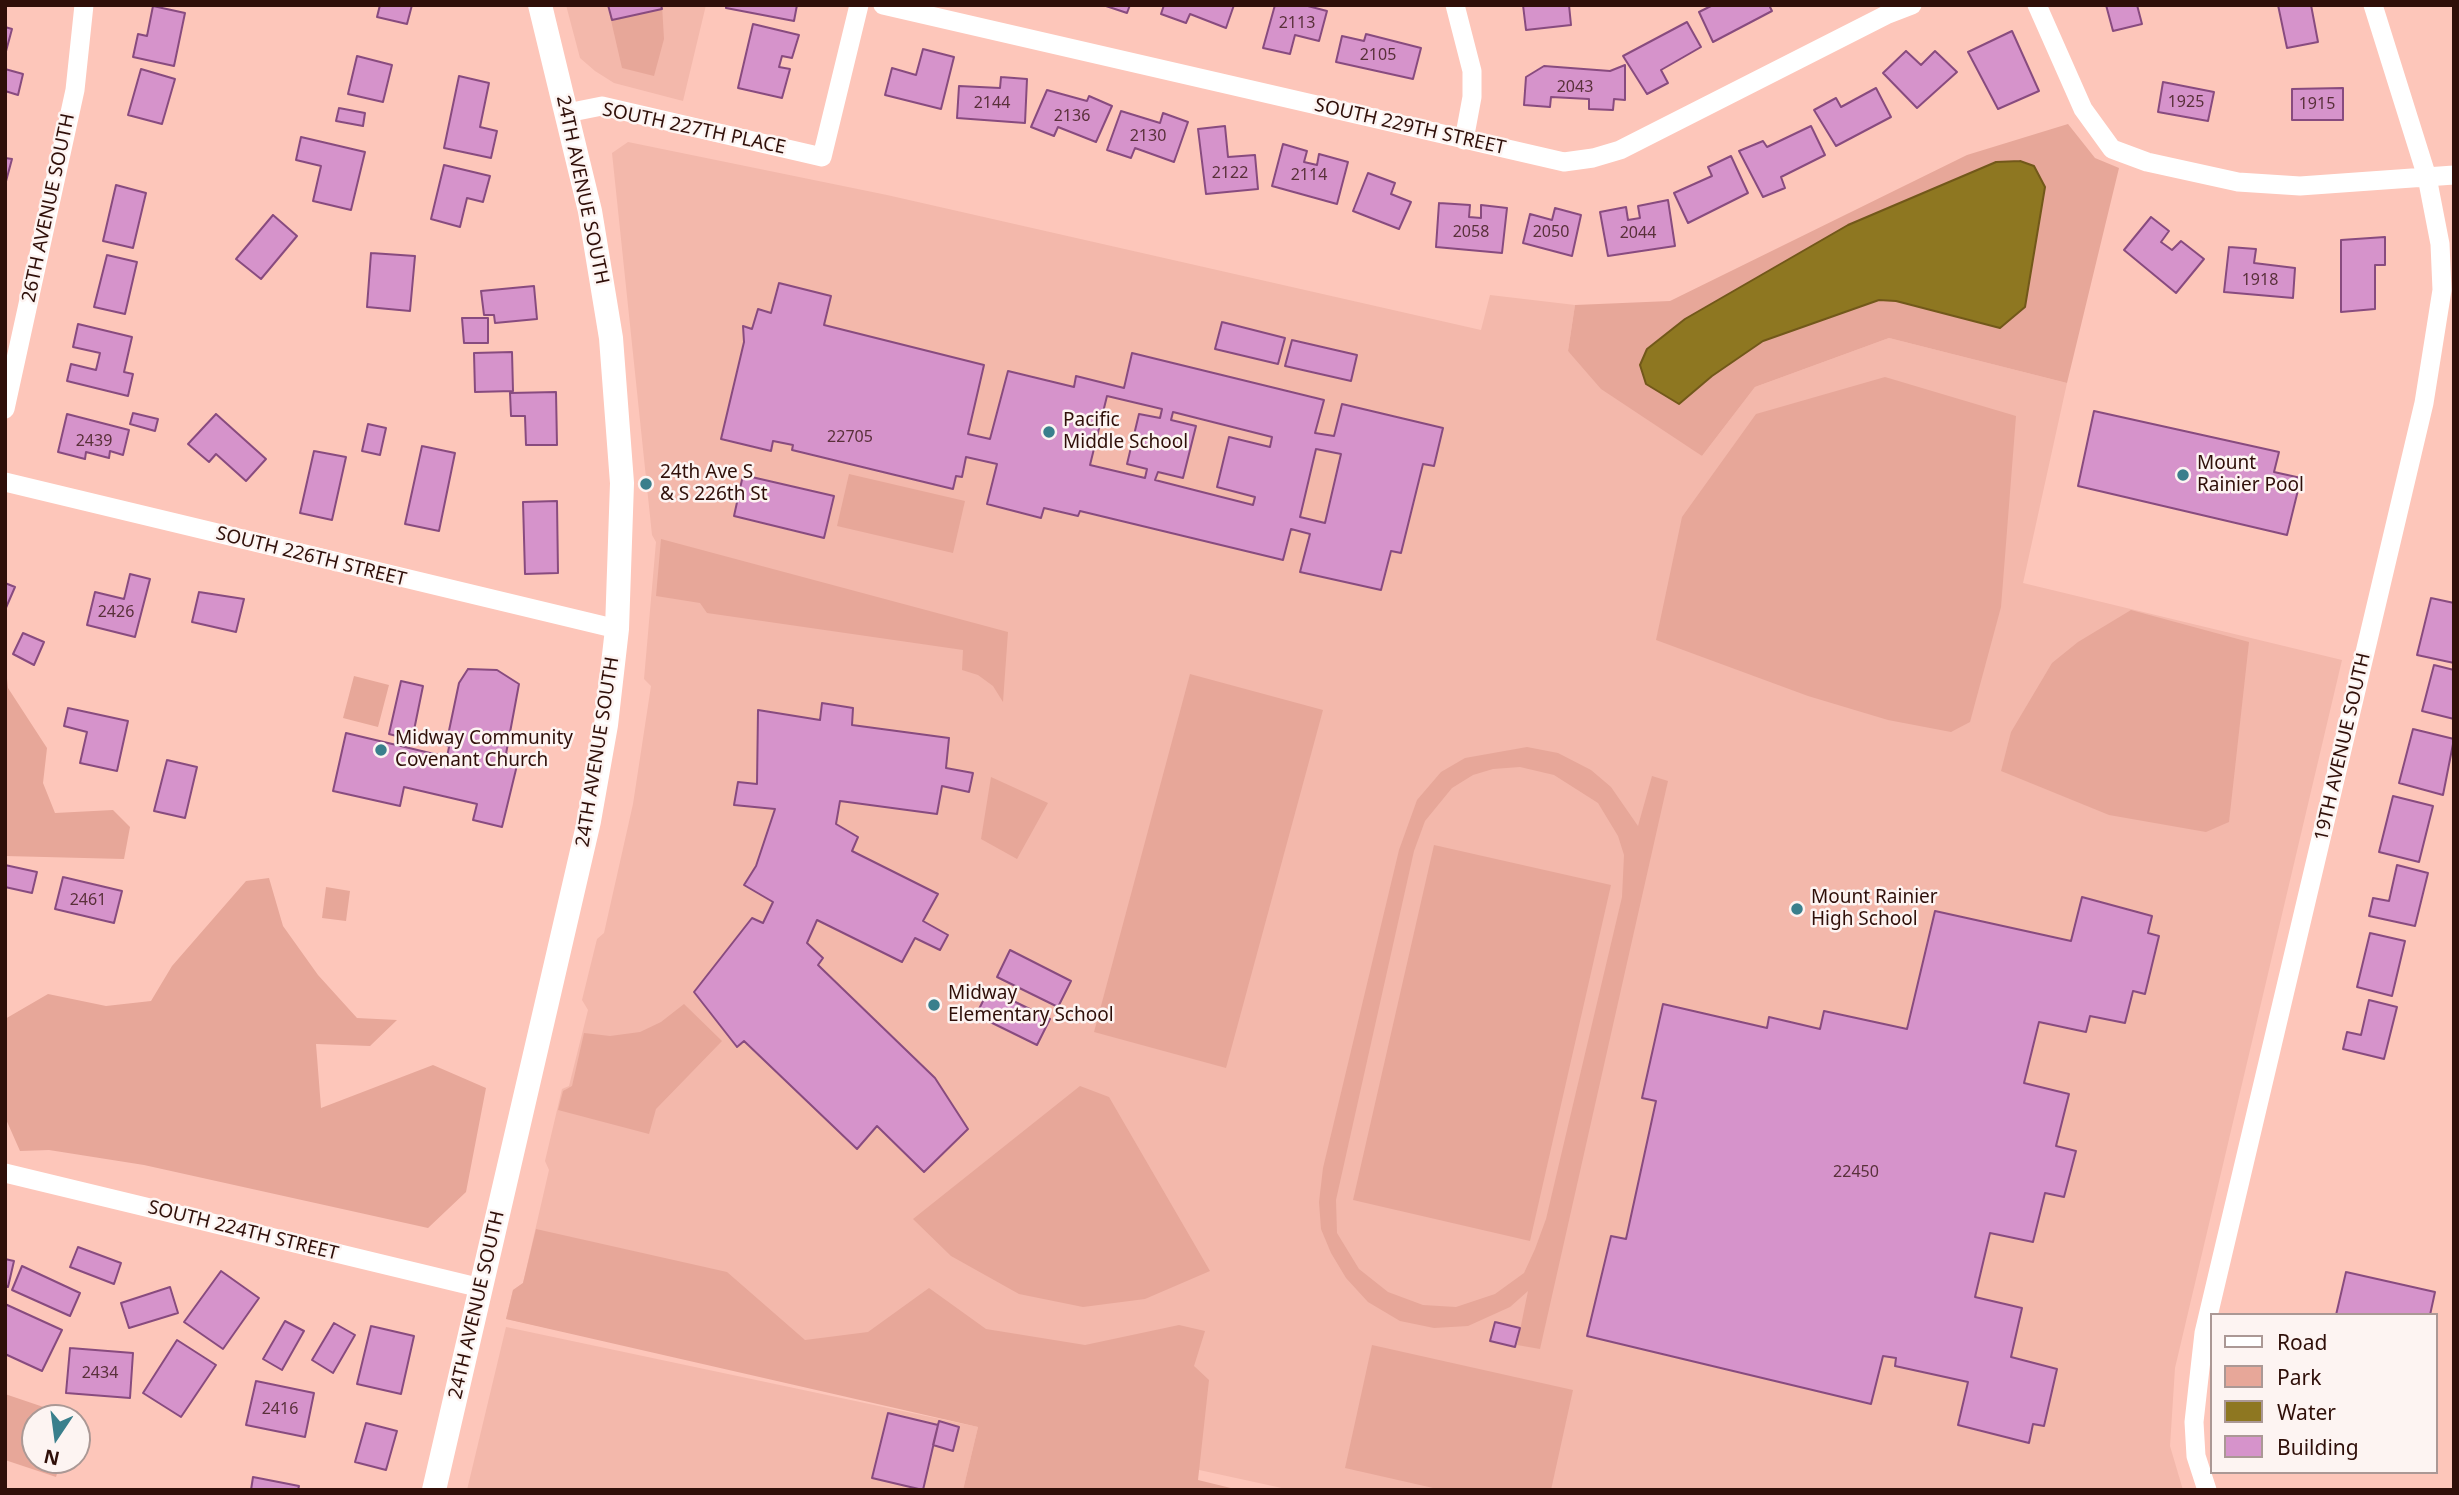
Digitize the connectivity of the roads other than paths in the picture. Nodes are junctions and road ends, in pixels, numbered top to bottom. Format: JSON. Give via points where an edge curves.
{"nodes":[{"id":1,"x":84,"y":5,"type":"edge"},
{"id":2,"x":540,"y":5,"type":"edge"},
{"id":3,"x":859,"y":5,"type":"edge"},
{"id":4,"x":883,"y":5,"type":"edge"},
{"id":5,"x":1455,"y":5,"type":"edge"},
{"id":6,"x":1912,"y":5,"type":"edge"},
{"id":7,"x":2037,"y":5,"type":"edge"},
{"id":8,"x":2373,"y":5,"type":"edge"},
{"id":9,"x":567,"y":113,"type":"junction"},
{"id":10,"x":1464,"y":140,"type":"junction"},
{"id":11,"x":2454,"y":175,"type":"edge"},
{"id":12,"x":2427,"y":177,"type":"junction"},
{"id":13,"x":5,"y":409,"type":"edge"},
{"id":14,"x":5,"y":482,"type":"edge"},
{"id":15,"x":617,"y":629,"type":"junction"},
{"id":16,"x":5,"y":1173,"type":"edge"},
{"id":17,"x":481,"y":1288,"type":"junction"},
{"id":18,"x":434,"y":1490,"type":"edge"},
{"id":19,"x":2207,"y":1490,"type":"edge"}],
"edges":[{"from":1,"to":13,"type":"street","name":"26TH AVENUE SOUTH","via":[[75,90]]},
{"from":2,"to":9,"type":"street","name":"24TH AVENUE SOUTH"},
{"from":3,"to":9,"type":"street","name":"SOUTH 227TH PLACE","via":[[822,157],[602,106]]},
{"from":4,"to":10,"type":"street","name":"SOUTH 229TH STREET"},
{"from":5,"to":10,"type":"street","via":[[1472,71]]},
{"from":6,"to":10,"type":"street","name":"SOUTH 229TH STREET","via":[[1620,150],[1563,162]]},
{"from":7,"to":12,"type":"street","via":[[2083,109],[2112,149],[2147,162],[2238,182],[2300,186]]},
{"from":8,"to":12,"type":"street","name":"19TH AVENUE SOUTH"},
{"from":9,"to":15,"type":"street","name":"24TH AVENUE SOUTH","via":[[601,266],[617,397],[622,532]]},
{"from":11,"to":12,"type":"street"},
{"from":12,"to":19,"type":"street","name":"19TH AVENUE SOUTH","via":[[2442,279],[2436,342],[2204,1334],[2194,1422],[2196,1456]]},
{"from":14,"to":15,"type":"street","name":"SOUTH 226TH STREET"},
{"from":15,"to":17,"type":"street","name":"24TH AVENUE SOUTH","via":[[589,821]]},
{"from":16,"to":17,"type":"street","name":"SOUTH 224TH STREET"},
{"from":17,"to":18,"type":"street","name":"24TH AVENUE SOUTH"}]}
